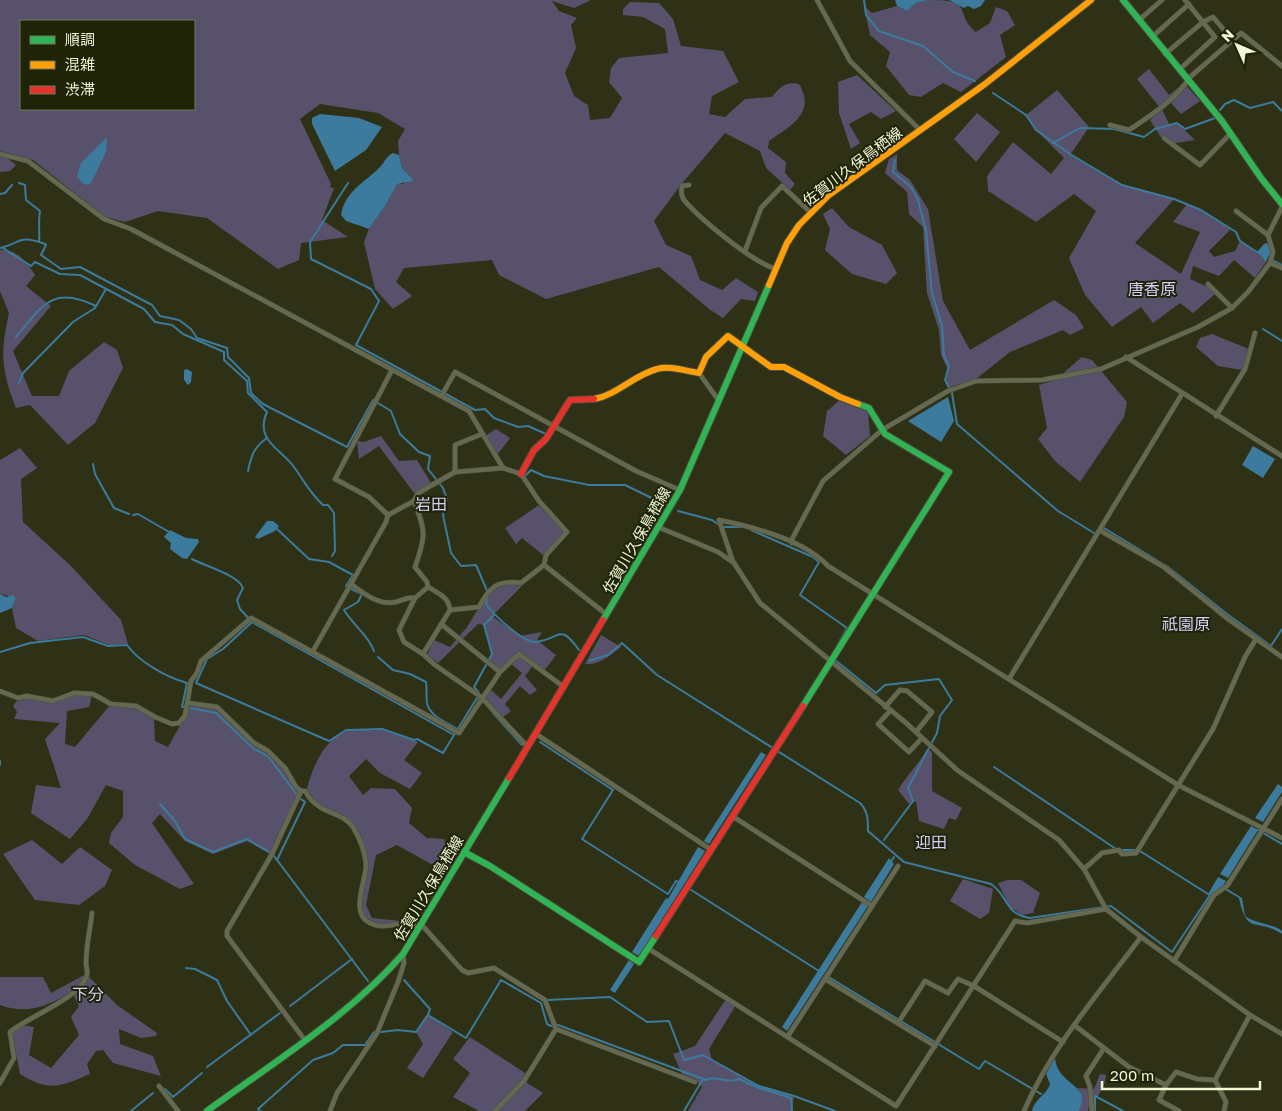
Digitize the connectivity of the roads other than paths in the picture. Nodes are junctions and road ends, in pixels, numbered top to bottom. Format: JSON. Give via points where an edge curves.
{"nodes":[{"id":1,"x":817,"y":0,"type":"edge"},
{"id":2,"x":1091,"y":0,"type":"edge"},
{"id":3,"x":1123,"y":0,"type":"edge"},
{"id":4,"x":1162,"y":0,"type":"edge"},
{"id":5,"x":1185,"y":0,"type":"edge"},
{"id":6,"x":1189,"y":4,"type":"junction"},
{"id":7,"x":1139,"y":20,"type":"junction"},
{"id":8,"x":1203,"y":22,"type":"junction"},
{"id":9,"x":1224,"y":30,"type":"dead end"},
{"id":10,"x":1152,"y":36,"type":"junction"},
{"id":11,"x":1165,"y":54,"type":"junction"},
{"id":12,"x":1282,"y":66,"type":"edge"},
{"id":13,"x":1178,"y":70,"type":"junction"},
{"id":14,"x":1188,"y":80,"type":"junction"},
{"id":15,"x":1110,"y":125,"type":"dead end"},
{"id":16,"x":921,"y":131,"type":"junction"},
{"id":17,"x":1231,"y":133,"type":"junction"},
{"id":18,"x":1164,"y":138,"type":"dead end"},
{"id":19,"x":0,"y":154,"type":"edge"},
{"id":20,"x":689,"y":185,"type":"dead end"},
{"id":21,"x":1282,"y":205,"type":"edge"},
{"id":22,"x":809,"y":211,"type":"junction"},
{"id":23,"x":1236,"y":211,"type":"dead end"},
{"id":24,"x":1268,"y":235,"type":"junction"},
{"id":25,"x":744,"y":251,"type":"junction"},
{"id":26,"x":1270,"y":263,"type":"junction"},
{"id":27,"x":1282,"y":268,"type":"edge"},
{"id":28,"x":776,"y":269,"type":"junction"},
{"id":29,"x":1208,"y":284,"type":"dead end"},
{"id":30,"x":1232,"y":308,"type":"junction"},
{"id":31,"x":1254,"y":333,"type":"dead end"},
{"id":32,"x":743,"y":345,"type":"junction"},
{"id":33,"x":1126,"y":357,"type":"junction"},
{"id":34,"x":392,"y":370,"type":"junction"},
{"id":35,"x":699,"y":373,"type":"junction"},
{"id":36,"x":444,"y":393,"type":"junction"},
{"id":37,"x":1182,"y":394,"type":"junction"},
{"id":38,"x":719,"y":401,"type":"junction"},
{"id":39,"x":1216,"y":416,"type":"junction"},
{"id":40,"x":555,"y":426,"type":"junction"},
{"id":41,"x":882,"y":430,"type":"junction"},
{"id":42,"x":482,"y":434,"type":"junction"},
{"id":43,"x":1282,"y":456,"type":"edge"},
{"id":44,"x":504,"y":468,"type":"junction"},
{"id":45,"x":455,"y":472,"type":"junction"},
{"id":46,"x":522,"y":472,"type":"junction"},
{"id":47,"x":680,"y":490,"type":"junction"},
{"id":48,"x":414,"y":501,"type":"junction"},
{"id":49,"x":388,"y":515,"type":"junction"},
{"id":50,"x":658,"y":527,"type":"junction"},
{"id":51,"x":1101,"y":530,"type":"junction"},
{"id":52,"x":792,"y":543,"type":"junction"},
{"id":53,"x":734,"y":563,"type":"junction"},
{"id":54,"x":544,"y":566,"type":"junction"},
{"id":55,"x":351,"y":584,"type":"junction"},
{"id":56,"x":428,"y":587,"type":"junction"},
{"id":57,"x":873,"y":595,"type":"junction"},
{"id":58,"x":415,"y":598,"type":"junction"},
{"id":59,"x":450,"y":610,"type":"junction"},
{"id":60,"x":606,"y":614,"type":"junction"},
{"id":61,"x":441,"y":624,"type":"junction"},
{"id":62,"x":1256,"y":639,"type":"junction"},
{"id":63,"x":313,"y":651,"type":"junction"},
{"id":64,"x":424,"y":654,"type":"junction"},
{"id":65,"x":1282,"y":657,"type":"edge"},
{"id":66,"x":833,"y":659,"type":"junction"},
{"id":67,"x":500,"y":672,"type":"junction"},
{"id":68,"x":1009,"y":679,"type":"junction"},
{"id":69,"x":564,"y":687,"type":"junction"},
{"id":70,"x":0,"y":691,"type":"edge"},
{"id":71,"x":480,"y":699,"type":"junction"},
{"id":72,"x":188,"y":703,"type":"junction"},
{"id":73,"x":885,"y":707,"type":"junction"},
{"id":74,"x":890,"y":711,"type":"junction"},
{"id":75,"x":916,"y":732,"type":"junction"},
{"id":76,"x":536,"y":734,"type":"junction"},
{"id":77,"x":922,"y":738,"type":"junction"},
{"id":78,"x":528,"y":747,"type":"junction"},
{"id":79,"x":1178,"y":785,"type":"junction"},
{"id":80,"x":302,"y":791,"type":"junction"},
{"id":81,"x":1282,"y":799,"type":"edge"},
{"id":82,"x":732,"y":816,"type":"junction"},
{"id":83,"x":1264,"y":828,"type":"junction"},
{"id":84,"x":1282,"y":838,"type":"edge"},
{"id":85,"x":710,"y":849,"type":"junction"},
{"id":86,"x":464,"y":852,"type":"junction"},
{"id":87,"x":898,"y":866,"type":"dead end"},
{"id":88,"x":1084,"y":869,"type":"junction"},
{"id":89,"x":872,"y":906,"type":"junction"},
{"id":90,"x":1105,"y":907,"type":"junction"},
{"id":91,"x":92,"y":913,"type":"dead end"},
{"id":92,"x":420,"y":926,"type":"junction"},
{"id":93,"x":1141,"y":937,"type":"junction"},
{"id":94,"x":649,"y":948,"type":"junction"},
{"id":95,"x":402,"y":954,"type":"junction"},
{"id":96,"x":1174,"y":960,"type":"junction"},
{"id":97,"x":825,"y":979,"type":"junction"},
{"id":98,"x":974,"y":986,"type":"junction"},
{"id":99,"x":1250,"y":1015,"type":"junction"},
{"id":100,"x":900,"y":1021,"type":"junction"},
{"id":101,"x":1074,"y":1025,"type":"junction"},
{"id":102,"x":556,"y":1029,"type":"junction"},
{"id":103,"x":1282,"y":1034,"type":"edge"},
{"id":104,"x":788,"y":1036,"type":"junction"},
{"id":105,"x":304,"y":1039,"type":"junction"},
{"id":106,"x":1063,"y":1042,"type":"junction"},
{"id":107,"x":935,"y":1046,"type":"junction"},
{"id":108,"x":1104,"y":1048,"type":"junction"},
{"id":109,"x":1215,"y":1080,"type":"junction"},
{"id":110,"x":695,"y":1082,"type":"dead end"},
{"id":111,"x":0,"y":1083,"type":"edge"},
{"id":112,"x":158,"y":1086,"type":"dead end"},
{"id":113,"x":1166,"y":1086,"type":"junction"},
{"id":114,"x":178,"y":1111,"type":"edge"},
{"id":115,"x":207,"y":1111,"type":"edge"},
{"id":116,"x":330,"y":1111,"type":"edge"},
{"id":117,"x":495,"y":1111,"type":"edge"},
{"id":118,"x":1024,"y":1111,"type":"edge"},
{"id":119,"x":1092,"y":1111,"type":"edge"},
{"id":120,"x":1179,"y":1111,"type":"edge"},
{"id":121,"x":1224,"y":1111,"type":"edge"}],
"edges":[{"from":1,"to":16,"type":"street","via":[[850,61]]},
{"from":2,"to":16,"type":"street","name":"佐賀川久保鳥栖線"},
{"from":3,"to":7,"type":"street"},
{"from":4,"to":7,"type":"street"},
{"from":5,"to":6,"type":"street"},
{"from":6,"to":8,"type":"street"},
{"from":6,"to":10,"type":"street"},
{"from":7,"to":10,"type":"street"},
{"from":8,"to":9,"type":"street","via":[[1213,17]]},
{"from":8,"to":11,"type":"street"},
{"from":8,"to":13,"type":"street","via":[[1214,37]]},
{"from":10,"to":11,"type":"street"},
{"from":11,"to":13,"type":"street"},
{"from":12,"to":14,"type":"street","via":[[1241,33]]},
{"from":13,"to":14,"type":"street"},
{"from":14,"to":15,"type":"street","via":[[1150,117],[1129,130]]},
{"from":14,"to":17,"type":"street"},
{"from":16,"to":22,"type":"street","name":"佐賀川久保鳥栖線"},
{"from":17,"to":18,"type":"street","via":[[1200,165]]},
{"from":17,"to":21,"type":"street"},
{"from":19,"to":34,"type":"street","via":[[28,161],[104,220],[131,229]]},
{"from":20,"to":25,"type":"street","via":[[682,186],[683,199]]},
{"from":21,"to":24,"type":"street"},
{"from":22,"to":25,"type":"street","via":[[782,186],[761,208]]},
{"from":22,"to":28,"type":"street","name":"佐賀川久保鳥栖線","via":[[787,243]]},
{"from":23,"to":24,"type":"street"},
{"from":24,"to":26,"type":"street","via":[[1273,252]]},
{"from":25,"to":28,"type":"street"},
{"from":26,"to":27,"type":"street"},
{"from":26,"to":30,"type":"street"},
{"from":28,"to":32,"type":"street","name":"佐賀川久保鳥栖線"},
{"from":29,"to":30,"type":"street"},
{"from":30,"to":33,"type":"street","via":[[1198,327]]},
{"from":31,"to":39,"type":"street","via":[[1245,369]]},
{"from":32,"to":35,"type":"street","via":[[728,336],[711,350]]},
{"from":32,"to":38,"type":"street","name":"佐賀川久保鳥栖線"},
{"from":32,"to":41,"type":"street","via":[[771,367],[784,367],[840,397],[869,408]]},
{"from":33,"to":37,"type":"street"},
{"from":33,"to":41,"type":"street","via":[[1101,369],[1051,378],[976,381],[950,390]]},
{"from":34,"to":36,"type":"street"},
{"from":34,"to":49,"type":"street","via":[[335,479],[369,498]]},
{"from":35,"to":38,"type":"street"},
{"from":35,"to":40,"type":"street","via":[[656,369],[596,399],[570,400]]},
{"from":36,"to":40,"type":"street","via":[[455,372]]},
{"from":36,"to":42,"type":"street","via":[[469,411]]},
{"from":37,"to":39,"type":"street"},
{"from":37,"to":51,"type":"street"},
{"from":38,"to":47,"type":"street","name":"佐賀川久保鳥栖線"},
{"from":39,"to":43,"type":"street"},
{"from":40,"to":46,"type":"street","via":[[534,450]]},
{"from":40,"to":47,"type":"street","via":[[636,471]]},
{"from":41,"to":52,"type":"street","via":[[823,481]]},
{"from":41,"to":57,"type":"street","via":[[949,472]]},
{"from":42,"to":44,"type":"street"},
{"from":42,"to":45,"type":"street","via":[[455,445]]},
{"from":44,"to":45,"type":"street"},
{"from":44,"to":46,"type":"street"},
{"from":45,"to":48,"type":"street","via":[[418,493]]},
{"from":46,"to":54,"type":"street","via":[[539,501],[567,532],[546,555]]},
{"from":47,"to":50,"type":"street","name":"佐賀川久保鳥栖線"},
{"from":48,"to":49,"type":"street"},
{"from":48,"to":56,"type":"street","via":[[424,528],[424,541],[415,567]]},
{"from":49,"to":55,"type":"street"},
{"from":50,"to":53,"type":"street","via":[[718,552]]},
{"from":50,"to":60,"type":"street","name":"佐賀川久保鳥栖線"},
{"from":51,"to":62,"type":"street","via":[[1164,567]]},
{"from":51,"to":68,"type":"street"},
{"from":52,"to":53,"type":"street","via":[[750,526],[719,520]]},
{"from":52,"to":57,"type":"street","via":[[817,554],[828,566]]},
{"from":53,"to":66,"type":"street","via":[[760,603]]},
{"from":54,"to":59,"type":"street","via":[[521,583],[504,581],[490,590],[479,606]]},
{"from":54,"to":60,"type":"street"},
{"from":55,"to":58,"type":"street","via":[[373,599],[395,602],[406,597]]},
{"from":55,"to":63,"type":"street"},
{"from":56,"to":58,"type":"street"},
{"from":56,"to":59,"type":"street","via":[[445,596]]},
{"from":57,"to":66,"type":"street"},
{"from":57,"to":68,"type":"street"},
{"from":58,"to":64,"type":"street","via":[[399,630],[404,642]]},
{"from":59,"to":61,"type":"street"},
{"from":60,"to":69,"type":"street","name":"佐賀川久保鳥栖線"},
{"from":61,"to":64,"type":"street"},
{"from":61,"to":67,"type":"street"},
{"from":62,"to":65,"type":"street"},
{"from":62,"to":79,"type":"street","via":[[1245,656],[1213,729]]},
{"from":63,"to":71,"type":"street","via":[[457,732]]},
{"from":63,"to":72,"type":"street","via":[[249,619],[202,661],[191,681]]},
{"from":64,"to":71,"type":"street"},
{"from":66,"to":73,"type":"street"},
{"from":66,"to":82,"type":"street"},
{"from":67,"to":69,"type":"street","via":[[519,654]]},
{"from":67,"to":71,"type":"street"},
{"from":68,"to":79,"type":"street"},
{"from":69,"to":76,"type":"street","name":"佐賀川久保鳥栖線"},
{"from":70,"to":72,"type":"street","via":[[18,698],[27,696],[53,701],[74,693],[93,694],[110,704],[136,706],[172,724],[179,723],[185,716]]},
{"from":71,"to":78,"type":"street"},
{"from":72,"to":80,"type":"street","via":[[217,707],[254,744],[268,751]]},
{"from":73,"to":74,"type":"street"},
{"from":73,"to":75,"type":"street","via":[[900,690],[907,691],[932,712]]},
{"from":74,"to":75,"type":"street"},
{"from":74,"to":77,"type":"street","via":[[878,724],[909,752]]},
{"from":75,"to":77,"type":"street"},
{"from":76,"to":78,"type":"street","name":"佐賀川久保鳥栖線"},
{"from":76,"to":85,"type":"street"},
{"from":77,"to":88,"type":"street","via":[[958,770],[1060,840]]},
{"from":78,"to":86,"type":"street","name":"佐賀川久保鳥栖線"},
{"from":79,"to":83,"type":"street"},
{"from":79,"to":88,"type":"street","via":[[1136,853],[1122,854],[1119,850],[1102,853]]},
{"from":80,"to":92,"type":"street","via":[[321,810],[352,826],[360,842],[366,866],[361,916],[378,926]]},
{"from":80,"to":105,"type":"street","via":[[272,854],[226,932]]},
{"from":81,"to":83,"type":"street"},
{"from":82,"to":85,"type":"street"},
{"from":82,"to":89,"type":"street"},
{"from":83,"to":84,"type":"street"},
{"from":83,"to":96,"type":"street","via":[[1225,888],[1214,895]]},
{"from":85,"to":94,"type":"street"},
{"from":86,"to":92,"type":"street","name":"佐賀川久保鳥栖線"},
{"from":86,"to":94,"type":"street","via":[[639,962]]},
{"from":87,"to":89,"type":"street"},
{"from":88,"to":90,"type":"street"},
{"from":89,"to":97,"type":"street"},
{"from":90,"to":93,"type":"street"},
{"from":90,"to":98,"type":"street","via":[[1027,923],[1015,921]]},
{"from":91,"to":111,"type":"street","via":[[86,964],[88,973],[83,984],[10,1032],[14,1058]]},
{"from":92,"to":95,"type":"street","name":"佐賀川久保鳥栖線"},
{"from":92,"to":102,"type":"street","via":[[462,970],[468,973],[494,968],[545,1000]]},
{"from":93,"to":96,"type":"street"},
{"from":93,"to":101,"type":"street"},
{"from":94,"to":104,"type":"street"},
{"from":95,"to":105,"type":"street","name":"佐賀川久保鳥栖線","via":[[355,1002]]},
{"from":95,"to":116,"type":"street","via":[[404,963],[398,982],[377,1033],[337,1093]]},
{"from":96,"to":99,"type":"street"},
{"from":97,"to":100,"type":"street"},
{"from":97,"to":104,"type":"street"},
{"from":98,"to":100,"type":"street","via":[[958,980],[948,993],[925,981]]},
{"from":98,"to":106,"type":"street"},
{"from":98,"to":107,"type":"street"},
{"from":99,"to":103,"type":"street"},
{"from":99,"to":109,"type":"street"},
{"from":100,"to":107,"type":"street"},
{"from":101,"to":106,"type":"street"},
{"from":101,"to":108,"type":"street"},
{"from":102,"to":110,"type":"street"},
{"from":102,"to":117,"type":"street","via":[[524,1081]]},
{"from":104,"to":107,"type":"street","via":[[896,1106]]},
{"from":105,"to":115,"type":"street","name":"佐賀川久保鳥栖線"},
{"from":106,"to":118,"type":"street"},
{"from":108,"to":113,"type":"street","via":[[1129,1067]]},
{"from":108,"to":119,"type":"street","via":[[1086,1076]]},
{"from":109,"to":113,"type":"street","via":[[1197,1079],[1176,1072]]},
{"from":109,"to":121,"type":"street","via":[[1226,1102]]},
{"from":112,"to":114,"type":"street"},
{"from":113,"to":120,"type":"street","via":[[1159,1100]]}]}
